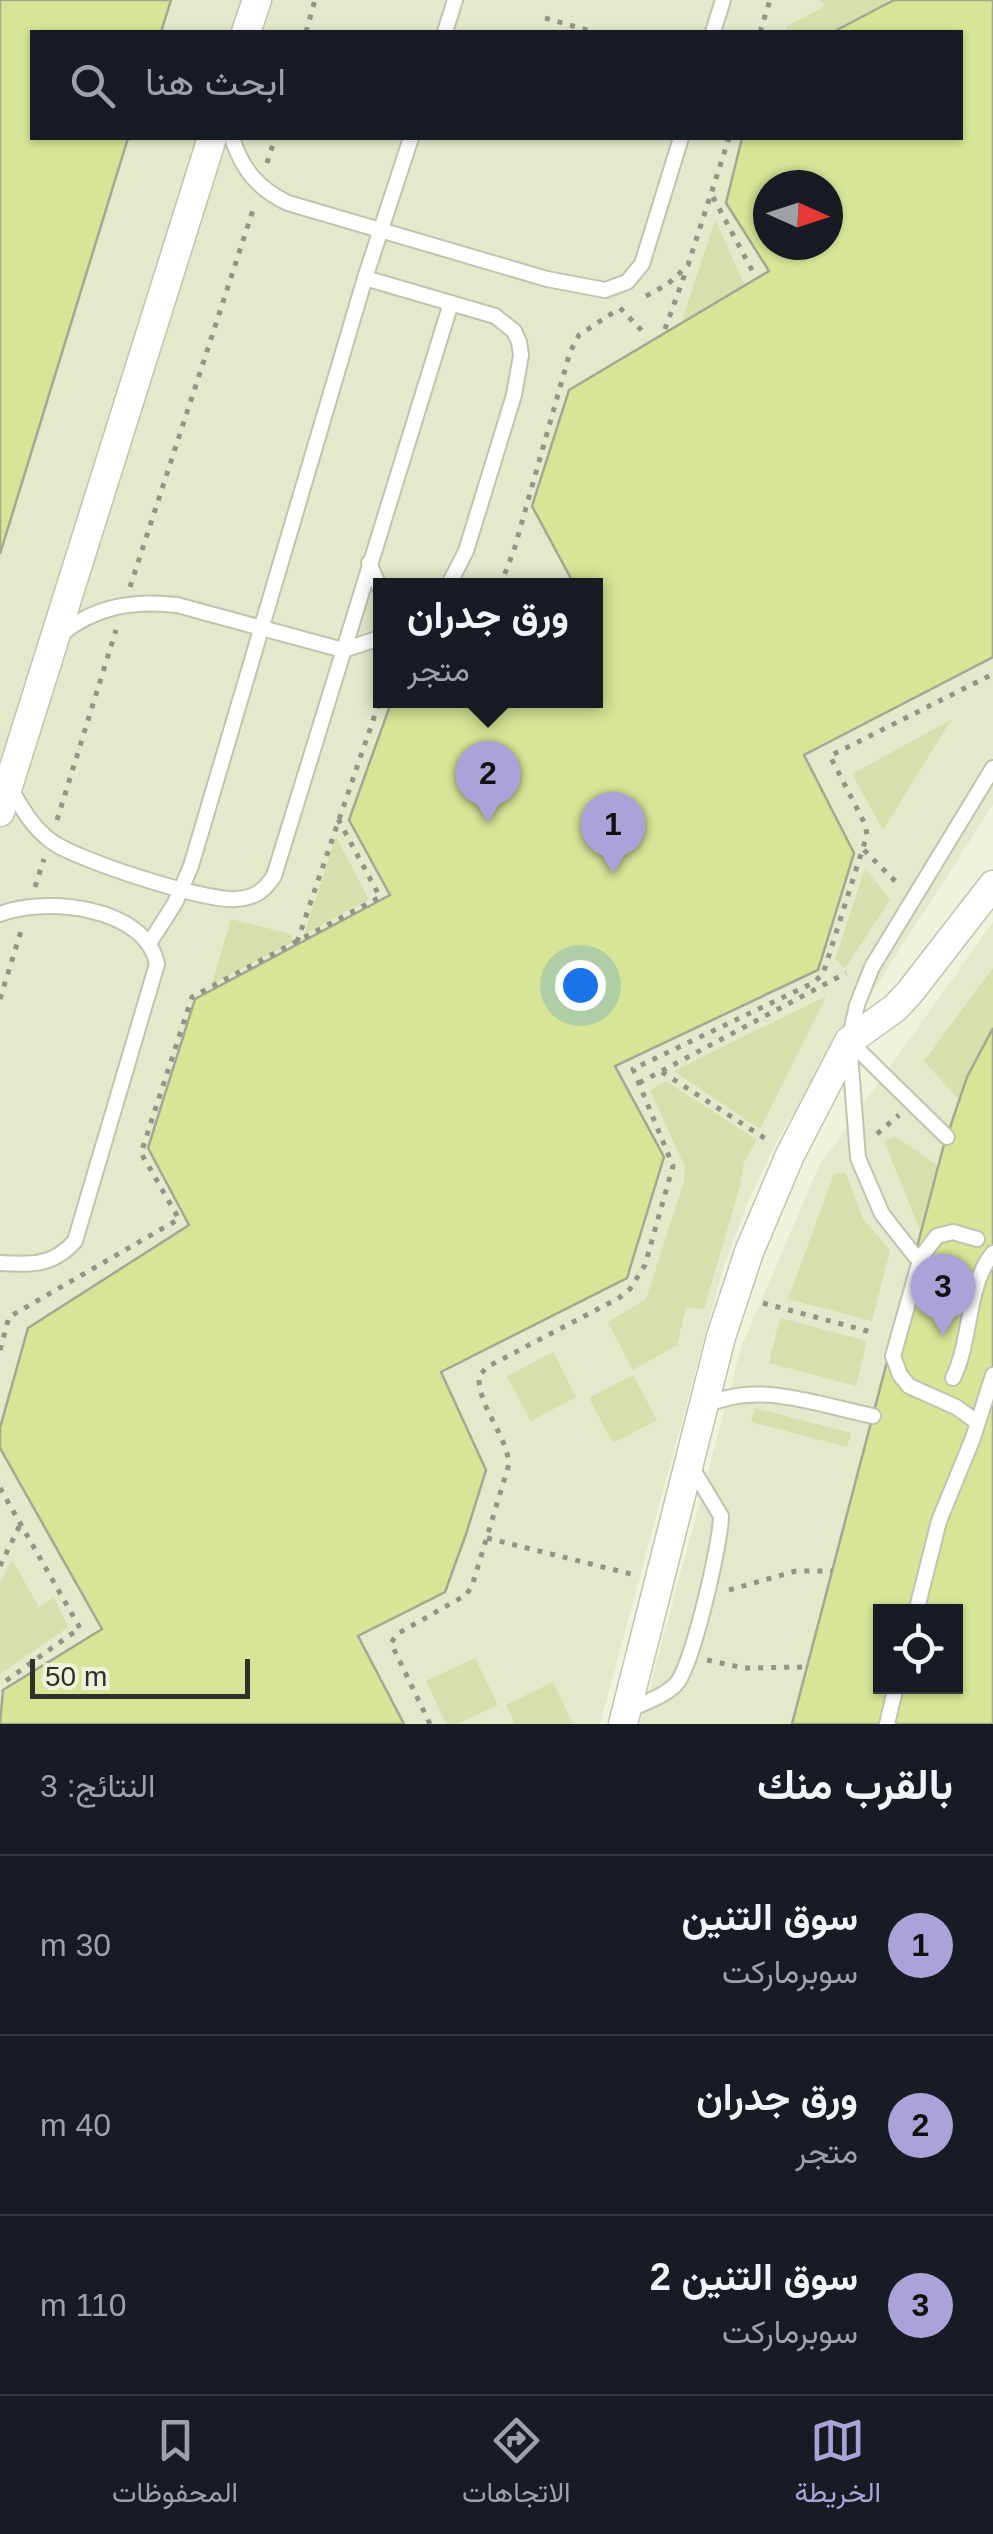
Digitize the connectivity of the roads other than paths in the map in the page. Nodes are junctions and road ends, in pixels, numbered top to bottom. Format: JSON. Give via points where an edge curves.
{"nodes":[{"id":1,"x":257,"y":0,"type":"edge"},
{"id":2,"x":455,"y":0,"type":"edge"},
{"id":3,"x":724,"y":0,"type":"edge"},
{"id":4,"x":247,"y":30,"type":"edge"},
{"id":5,"x":445,"y":30,"type":"edge"},
{"id":6,"x":715,"y":30,"type":"edge"},
{"id":7,"x":211,"y":140,"type":"edge"},
{"id":8,"x":233,"y":140,"type":"edge"},
{"id":9,"x":410,"y":140,"type":"edge"},
{"id":10,"x":680,"y":140,"type":"edge"},
{"id":11,"x":380,"y":230,"type":"junction"},
{"id":12,"x":365,"y":278,"type":"junction"},
{"id":13,"x":451,"y":303,"type":"junction"},
{"id":14,"x":370,"y":563,"type":"junction"},
{"id":15,"x":376,"y":578,"type":"edge"},
{"id":16,"x":452,"y":578,"type":"edge"},
{"id":17,"x":261,"y":630,"type":"junction"},
{"id":18,"x":54,"y":639,"type":"junction"},
{"id":19,"x":373,"y":640,"type":"edge"},
{"id":20,"x":343,"y":650,"type":"junction"},
{"id":21,"x":993,"y":768,"type":"edge"},
{"id":22,"x":4,"y":799,"type":"edge"},
{"id":23,"x":993,"y":885,"type":"edge"},
{"id":24,"x":182,"y":889,"type":"junction"},
{"id":25,"x":0,"y":914,"type":"edge"},
{"id":26,"x":150,"y":942,"type":"junction"},
{"id":27,"x":849,"y":1041,"type":"junction"},
{"id":28,"x":947,"y":1137,"type":"dead end"},
{"id":29,"x":978,"y":1239,"type":"dead end"},
{"id":30,"x":993,"y":1254,"type":"edge"},
{"id":31,"x":915,"y":1256,"type":"dead end"},
{"id":32,"x":0,"y":1263,"type":"edge"},
{"id":33,"x":993,"y":1375,"type":"edge"},
{"id":34,"x":952,"y":1378,"type":"dead end"},
{"id":35,"x":702,"y":1408,"type":"junction"},
{"id":36,"x":873,"y":1416,"type":"dead end"},
{"id":37,"x":977,"y":1422,"type":"junction"},
{"id":38,"x":688,"y":1462,"type":"junction"},
{"id":39,"x":918,"y":1604,"type":"edge"},
{"id":40,"x":894,"y":1694,"type":"edge"},
{"id":41,"x":624,"y":1718,"type":"edge"},
{"id":42,"x":887,"y":1724,"type":"edge"}],
"edges":[{"from":1,"to":4,"type":"street"},
{"from":2,"to":5,"type":"lane"},
{"from":3,"to":6,"type":"lane"},
{"from":7,"to":18,"type":"street"},
{"from":8,"to":11,"type":"lane","via":[[260,188]]},
{"from":9,"to":11,"type":"lane"},
{"from":10,"to":11,"type":"lane","via":[[642,264],[627,282],[606,290]]},
{"from":11,"to":12,"type":"lane"},
{"from":12,"to":13,"type":"lane"},
{"from":12,"to":17,"type":"lane"},
{"from":13,"to":14,"type":"lane"},
{"from":13,"to":16,"type":"lane","via":[[506,322],[521,355],[471,534]]},
{"from":14,"to":15,"type":"lane"},
{"from":14,"to":20,"type":"lane"},
{"from":17,"to":18,"type":"lane","via":[[150,602],[87,617]]},
{"from":17,"to":20,"type":"lane"},
{"from":17,"to":24,"type":"lane"},
{"from":18,"to":22,"type":"street"},
{"from":19,"to":20,"type":"lane"},
{"from":20,"to":24,"type":"lane","via":[[267,887],[232,900]]},
{"from":21,"to":27,"type":"lane","via":[[872,968]]},
{"from":22,"to":24,"type":"lane","via":[[50,840],[98,864]]},
{"from":23,"to":27,"type":"street","via":[[910,992]]},
{"from":24,"to":26,"type":"lane"},
{"from":25,"to":26,"type":"lane","via":[[64,905],[137,930]]},
{"from":26,"to":32,"type":"lane","via":[[156,976],[74,1241],[46,1262]]},
{"from":27,"to":28,"type":"lane"},
{"from":27,"to":31,"type":"lane","via":[[858,1158],[882,1214]]},
{"from":27,"to":35,"type":"street","via":[[790,1155],[733,1295]]},
{"from":29,"to":37,"type":"lane","via":[[954,1232],[930,1242],[893,1356],[909,1386]]},
{"from":30,"to":34,"type":"lane"},
{"from":33,"to":37,"type":"lane"},
{"from":35,"to":36,"type":"lane","via":[[754,1393]]},
{"from":35,"to":38,"type":"street"},
{"from":37,"to":39,"type":"lane"},
{"from":38,"to":41,"type":"street"},
{"from":38,"to":41,"type":"lane","via":[[721,1523],[690,1654],[676,1684]]},
{"from":40,"to":42,"type":"lane"}]}
